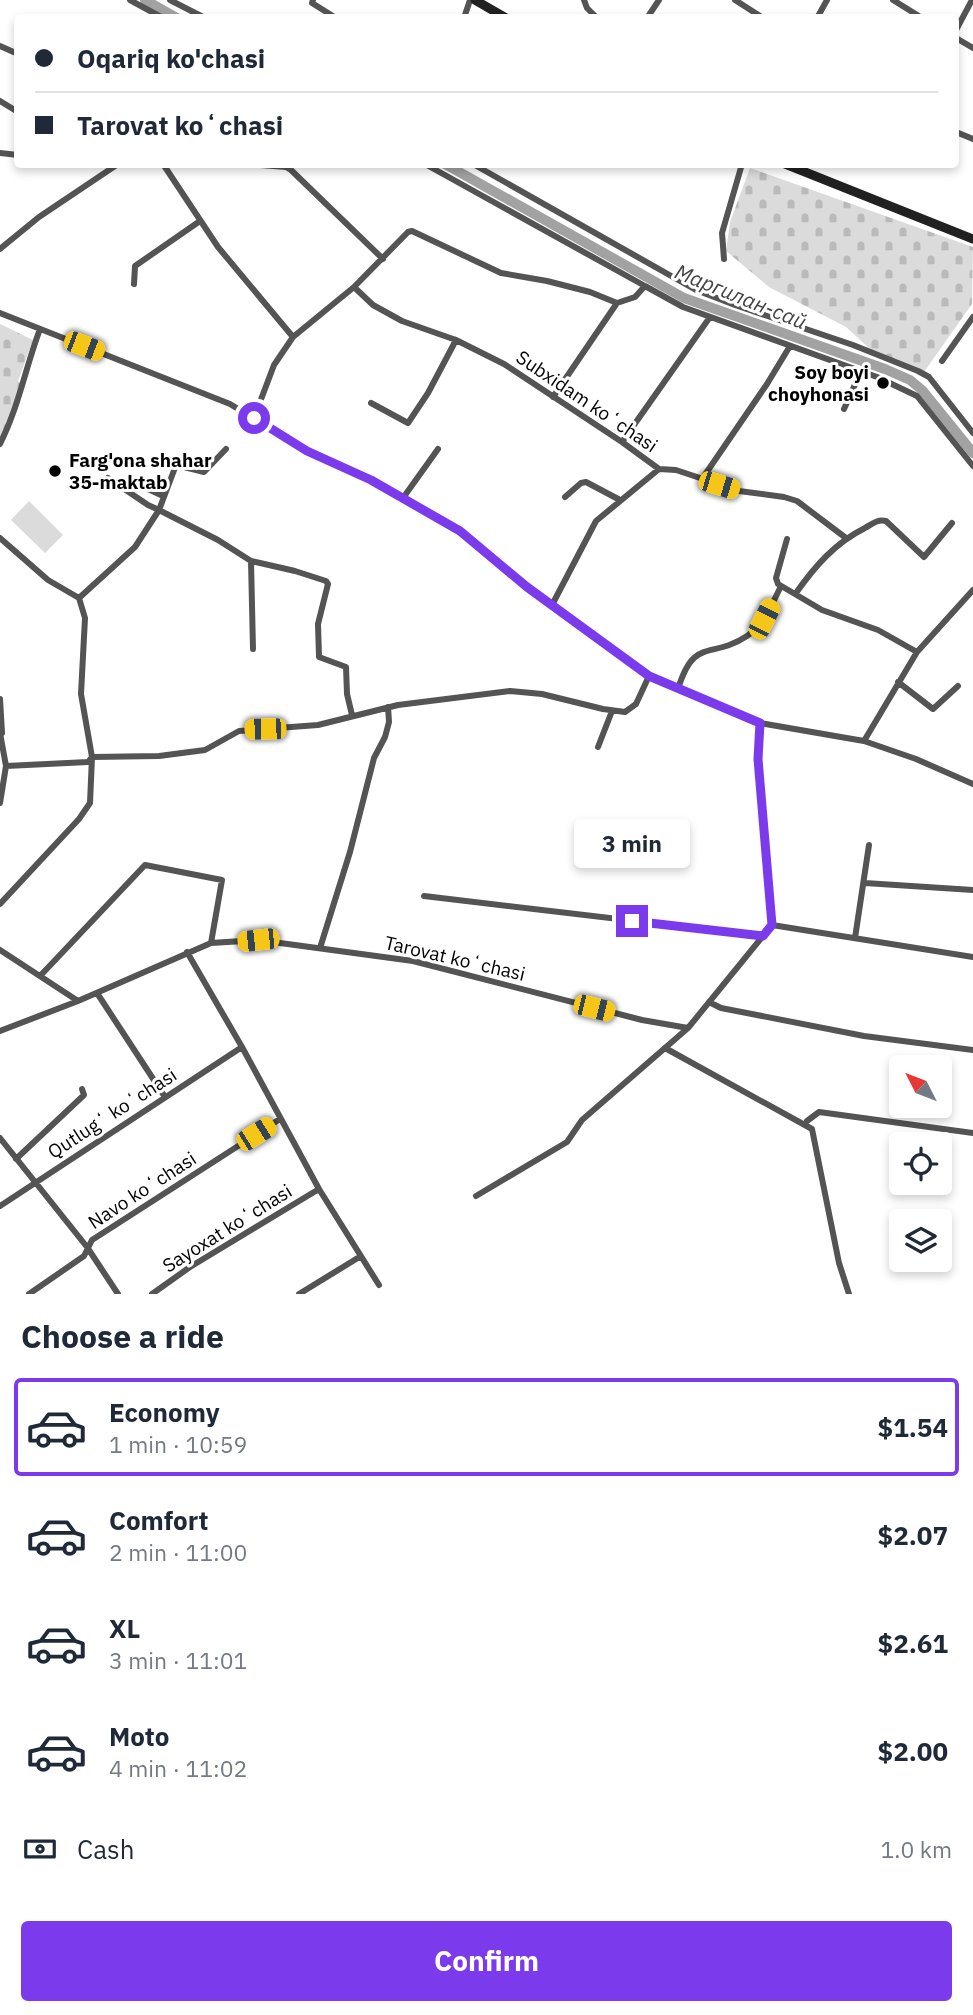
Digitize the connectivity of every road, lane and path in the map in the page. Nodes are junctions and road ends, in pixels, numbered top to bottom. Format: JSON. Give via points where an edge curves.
{"nodes":[{"id":1,"x":130,"y":0,"type":"edge"},
{"id":2,"x":170,"y":0,"type":"edge"},
{"id":3,"x":313,"y":0,"type":"edge"},
{"id":4,"x":473,"y":0,"type":"edge"},
{"id":5,"x":735,"y":0,"type":"edge"},
{"id":6,"x":892,"y":0,"type":"edge"},
{"id":7,"x":972,"y":0,"type":"edge"},
{"id":8,"x":156,"y":14,"type":"edge"},
{"id":9,"x":197,"y":14,"type":"edge"},
{"id":10,"x":330,"y":14,"type":"edge"},
{"id":11,"x":499,"y":14,"type":"edge"},
{"id":12,"x":757,"y":14,"type":"edge"},
{"id":13,"x":915,"y":14,"type":"edge"},
{"id":14,"x":959,"y":24,"type":"edge"},
{"id":15,"x":112,"y":168,"type":"edge"},
{"id":16,"x":166,"y":168,"type":"edge"},
{"id":17,"x":287,"y":168,"type":"edge"},
{"id":18,"x":432,"y":168,"type":"edge"},
{"id":19,"x":480,"y":168,"type":"edge"},
{"id":20,"x":741,"y":168,"type":"edge"},
{"id":21,"x":795,"y":168,"type":"edge"},
{"id":22,"x":200,"y":221,"type":"junction"},
{"id":23,"x":973,"y":239,"type":"edge"},
{"id":24,"x":0,"y":249,"type":"edge"},
{"id":25,"x":383,"y":259,"type":"junction"},
{"id":26,"x":724,"y":259,"type":"dead end"},
{"id":27,"x":134,"y":284,"type":"dead end"},
{"id":28,"x":645,"y":286,"type":"junction"},
{"id":29,"x":354,"y":287,"type":"junction"},
{"id":30,"x":617,"y":303,"type":"junction"},
{"id":31,"x":0,"y":313,"type":"edge"},
{"id":32,"x":710,"y":317,"type":"junction"},
{"id":33,"x":973,"y":317,"type":"edge"},
{"id":34,"x":40,"y":330,"type":"junction"},
{"id":35,"x":293,"y":337,"type":"junction"},
{"id":36,"x":456,"y":340,"type":"junction"},
{"id":37,"x":790,"y":346,"type":"junction"},
{"id":38,"x":942,"y":361,"type":"dead end"},
{"id":39,"x":861,"y":371,"type":"junction"},
{"id":40,"x":552,"y":397,"type":"junction"},
{"id":41,"x":372,"y":403,"type":"dead end"},
{"id":42,"x":845,"y":409,"type":"dead end"},
{"id":43,"x":254,"y":418,"type":"junction"},
{"id":44,"x":973,"y":433,"type":"edge"},
{"id":45,"x":622,"y":442,"type":"junction"},
{"id":46,"x":0,"y":444,"type":"edge"},
{"id":47,"x":226,"y":449,"type":"dead end"},
{"id":48,"x":438,"y":449,"type":"dead end"},
{"id":49,"x":973,"y":466,"type":"edge"},
{"id":50,"x":659,"y":470,"type":"junction"},
{"id":51,"x":108,"y":478,"type":"dead end"},
{"id":52,"x":702,"y":479,"type":"junction"},
{"id":53,"x":132,"y":482,"type":"dead end"},
{"id":54,"x":163,"y":496,"type":"junction"},
{"id":55,"x":565,"y":497,"type":"dead end"},
{"id":56,"x":403,"y":498,"type":"junction"},
{"id":57,"x":620,"y":500,"type":"junction"},
{"id":58,"x":159,"y":510,"type":"junction"},
{"id":59,"x":952,"y":523,"type":"dead end"},
{"id":60,"x":0,"y":538,"type":"edge"},
{"id":61,"x":846,"y":538,"type":"junction"},
{"id":62,"x":787,"y":539,"type":"dead end"},
{"id":63,"x":251,"y":561,"type":"junction"},
{"id":64,"x":781,"y":586,"type":"junction"},
{"id":65,"x":973,"y":590,"type":"edge"},
{"id":66,"x":796,"y":593,"type":"junction"},
{"id":67,"x":79,"y":598,"type":"junction"},
{"id":68,"x":552,"y":606,"type":"junction"},
{"id":69,"x":253,"y":649,"type":"dead end"},
{"id":70,"x":917,"y":652,"type":"junction"},
{"id":71,"x":649,"y":676,"type":"junction"},
{"id":72,"x":898,"y":682,"type":"junction"},
{"id":73,"x":958,"y":686,"type":"dead end"},
{"id":74,"x":678,"y":689,"type":"junction"},
{"id":75,"x":0,"y":699,"type":"edge"},
{"id":76,"x":388,"y":708,"type":"junction"},
{"id":77,"x":612,"y":711,"type":"junction"},
{"id":78,"x":352,"y":715,"type":"junction"},
{"id":79,"x":760,"y":723,"type":"junction"},
{"id":80,"x":1,"y":733,"type":"edge"},
{"id":81,"x":864,"y":741,"type":"junction"},
{"id":82,"x":598,"y":747,"type":"dead end"},
{"id":83,"x":92,"y":757,"type":"junction"},
{"id":84,"x":6,"y":766,"type":"junction"},
{"id":85,"x":973,"y":784,"type":"edge"},
{"id":86,"x":0,"y":803,"type":"edge"},
{"id":87,"x":869,"y":845,"type":"dead end"},
{"id":88,"x":865,"y":883,"type":"junction"},
{"id":89,"x":973,"y":890,"type":"edge"},
{"id":90,"x":424,"y":896,"type":"dead end"},
{"id":91,"x":0,"y":904,"type":"edge"},
{"id":92,"x":772,"y":925,"type":"junction"},
{"id":93,"x":763,"y":936,"type":"junction"},
{"id":94,"x":855,"y":938,"type":"junction"},
{"id":95,"x":211,"y":943,"type":"junction"},
{"id":96,"x":320,"y":948,"type":"junction"},
{"id":97,"x":0,"y":950,"type":"edge"},
{"id":98,"x":187,"y":952,"type":"junction"},
{"id":99,"x":973,"y":957,"type":"edge"},
{"id":100,"x":41,"y":975,"type":"junction"},
{"id":101,"x":97,"y":993,"type":"junction"},
{"id":102,"x":78,"y":1001,"type":"junction"},
{"id":103,"x":709,"y":1002,"type":"junction"},
{"id":104,"x":688,"y":1028,"type":"junction"},
{"id":105,"x":0,"y":1031,"type":"edge"},
{"id":106,"x":242,"y":1047,"type":"junction"},
{"id":107,"x":666,"y":1048,"type":"junction"},
{"id":108,"x":973,"y":1050,"type":"edge"},
{"id":109,"x":82,"y":1089,"type":"dead end"},
{"id":110,"x":165,"y":1097,"type":"junction"},
{"id":111,"x":280,"y":1119,"type":"junction"},
{"id":112,"x":807,"y":1121,"type":"dead end"},
{"id":113,"x":973,"y":1133,"type":"edge"},
{"id":114,"x":0,"y":1138,"type":"edge"},
{"id":115,"x":16,"y":1159,"type":"junction"},
{"id":116,"x":35,"y":1182,"type":"junction"},
{"id":117,"x":319,"y":1189,"type":"junction"},
{"id":118,"x":476,"y":1196,"type":"dead end"},
{"id":119,"x":0,"y":1206,"type":"edge"},
{"id":120,"x":87,"y":1247,"type":"junction"},
{"id":121,"x":360,"y":1256,"type":"junction"},
{"id":122,"x":379,"y":1285,"type":"dead end"},
{"id":123,"x":29,"y":1294,"type":"edge"},
{"id":124,"x":118,"y":1294,"type":"edge"},
{"id":125,"x":152,"y":1294,"type":"edge"},
{"id":126,"x":299,"y":1294,"type":"edge"},
{"id":127,"x":849,"y":1294,"type":"edge"}],
"edges":[{"from":1,"to":8,"type":"street"},
{"from":2,"to":9,"type":"street"},
{"from":3,"to":10,"type":"street"},
{"from":4,"to":11,"type":"main road"},
{"from":5,"to":12,"type":"street"},
{"from":6,"to":13,"type":"street"},
{"from":7,"to":14,"type":"street"},
{"from":15,"to":24,"type":"street"},
{"from":16,"to":22,"type":"street"},
{"from":17,"to":25,"type":"street"},
{"from":18,"to":28,"type":"street"},
{"from":19,"to":44,"type":"street","via":[[696,290],[918,371],[929,377]]},
{"from":20,"to":26,"type":"street","via":[[722,233]]},
{"from":21,"to":23,"type":"main road"},
{"from":22,"to":27,"type":"street","via":[[135,266]]},
{"from":22,"to":35,"type":"street"},
{"from":25,"to":29,"type":"street"},
{"from":25,"to":30,"type":"street","via":[[408,232],[417,231],[501,273],[590,292]]},
{"from":28,"to":30,"type":"street","via":[[635,297]]},
{"from":28,"to":32,"type":"street"},
{"from":29,"to":35,"type":"street"},
{"from":29,"to":36,"type":"street","name":"Subxidam koʻchasi","via":[[373,305],[402,321]]},
{"from":30,"to":40,"type":"street"},
{"from":31,"to":34,"type":"street"},
{"from":32,"to":37,"type":"street"},
{"from":32,"to":45,"type":"street"},
{"from":33,"to":38,"type":"street"},
{"from":34,"to":43,"type":"street","via":[[230,404]]},
{"from":34,"to":46,"type":"street","via":[[14,416]]},
{"from":35,"to":43,"type":"street","via":[[274,365]]},
{"from":36,"to":40,"type":"street","name":"Subxidam koʻchasi","via":[[504,363]]},
{"from":36,"to":41,"type":"street","via":[[408,424]]},
{"from":37,"to":39,"type":"street"},
{"from":37,"to":52,"type":"street"},
{"from":39,"to":42,"type":"street"},
{"from":39,"to":49,"type":"street","via":[[917,396]]},
{"from":40,"to":45,"type":"street","name":"Subxidam koʻchasi"},
{"from":43,"to":56,"type":"street","via":[[307,451]]},
{"from":45,"to":50,"type":"street","name":"Subxidam koʻchasi"},
{"from":47,"to":54,"type":"street","via":[[204,472],[176,465]]},
{"from":48,"to":56,"type":"street"},
{"from":50,"to":52,"type":"street","name":"Subxidam koʻchasi"},
{"from":50,"to":57,"type":"street"},
{"from":51,"to":58,"type":"street"},
{"from":52,"to":61,"type":"street","name":"Subxidam koʻchasi","via":[[797,501]]},
{"from":53,"to":54,"type":"street"},
{"from":54,"to":58,"type":"street"},
{"from":55,"to":57,"type":"street","via":[[586,482]]},
{"from":56,"to":68,"type":"street","via":[[460,531]]},
{"from":57,"to":68,"type":"street","via":[[596,520]]},
{"from":58,"to":63,"type":"street"},
{"from":58,"to":67,"type":"street","via":[[135,547]]},
{"from":59,"to":61,"type":"street","via":[[924,557],[882,520]]},
{"from":60,"to":67,"type":"street","via":[[48,580]]},
{"from":61,"to":66,"type":"street"},
{"from":62,"to":64,"type":"street","via":[[776,579]]},
{"from":63,"to":69,"type":"street"},
{"from":63,"to":78,"type":"street","via":[[328,584],[318,624],[319,657],[346,667]]},
{"from":64,"to":66,"type":"street"},
{"from":64,"to":74,"type":"street","via":[[759,626],[733,643],[695,656]]},
{"from":65,"to":70,"type":"street"},
{"from":66,"to":70,"type":"street","via":[[822,610],[895,638]]},
{"from":67,"to":83,"type":"street","via":[[85,618],[81,694]]},
{"from":68,"to":71,"type":"street"},
{"from":70,"to":72,"type":"street"},
{"from":71,"to":74,"type":"street"},
{"from":71,"to":77,"type":"street","via":[[631,710]]},
{"from":72,"to":73,"type":"street","via":[[933,709]]},
{"from":72,"to":81,"type":"street"},
{"from":74,"to":79,"type":"street"},
{"from":75,"to":80,"type":"street"},
{"from":76,"to":77,"type":"street","via":[[519,690]]},
{"from":76,"to":78,"type":"street"},
{"from":76,"to":96,"type":"street","via":[[385,737],[374,758]]},
{"from":77,"to":82,"type":"street"},
{"from":78,"to":83,"type":"street","via":[[318,725],[239,731],[205,750]]},
{"from":79,"to":81,"type":"street"},
{"from":79,"to":92,"type":"street","via":[[758,759]]},
{"from":80,"to":84,"type":"street"},
{"from":81,"to":85,"type":"street"},
{"from":83,"to":84,"type":"street","via":[[88,762]]},
{"from":83,"to":91,"type":"street","via":[[89,808]]},
{"from":84,"to":86,"type":"street"},
{"from":87,"to":88,"type":"street"},
{"from":88,"to":89,"type":"street"},
{"from":88,"to":94,"type":"street"},
{"from":90,"to":93,"type":"street"},
{"from":92,"to":93,"type":"street"},
{"from":92,"to":94,"type":"street"},
{"from":93,"to":103,"type":"street"},
{"from":94,"to":99,"type":"street"},
{"from":95,"to":96,"type":"street","name":"Tarovat koʻchasi","via":[[258,940]]},
{"from":95,"to":98,"type":"street","name":"Tarovat koʻchasi"},
{"from":95,"to":100,"type":"street","via":[[222,880],[145,865]]},
{"from":96,"to":104,"type":"street","name":"Tarovat koʻchasi","via":[[413,961]]},
{"from":97,"to":100,"type":"street"},
{"from":98,"to":101,"type":"street","name":"Tarovat koʻchasi"},
{"from":98,"to":106,"type":"street"},
{"from":100,"to":102,"type":"street"},
{"from":101,"to":102,"type":"street","name":"Tarovat koʻchasi"},
{"from":101,"to":110,"type":"street"},
{"from":102,"to":105,"type":"street","name":"Tarovat koʻchasi"},
{"from":103,"to":104,"type":"street"},
{"from":103,"to":108,"type":"street","via":[[864,1036]]},
{"from":104,"to":107,"type":"street"},
{"from":106,"to":110,"type":"street","name":"Qutlugʻ koʻchasi"},
{"from":106,"to":111,"type":"street"},
{"from":107,"to":118,"type":"street","via":[[582,1120],[567,1142]]},
{"from":107,"to":127,"type":"street","via":[[813,1129]]},
{"from":109,"to":115,"type":"street","via":[[84,1095]]},
{"from":110,"to":116,"type":"street","name":"Qutlugʻ koʻchasi"},
{"from":111,"to":117,"type":"street"},
{"from":111,"to":120,"type":"street","name":"Navo koʻchasi"},
{"from":112,"to":113,"type":"street","via":[[819,1112]]},
{"from":114,"to":115,"type":"street"},
{"from":115,"to":116,"type":"street"},
{"from":116,"to":119,"type":"street","name":"Qutlugʻ koʻchasi"},
{"from":116,"to":120,"type":"street"},
{"from":117,"to":121,"type":"street"},
{"from":117,"to":125,"type":"street","name":"Sayoxat koʻchasi"},
{"from":120,"to":123,"type":"street","name":"Navo koʻchasi","via":[[83,1256]]},
{"from":120,"to":124,"type":"street"},
{"from":121,"to":122,"type":"street"},
{"from":121,"to":126,"type":"street"}]}
